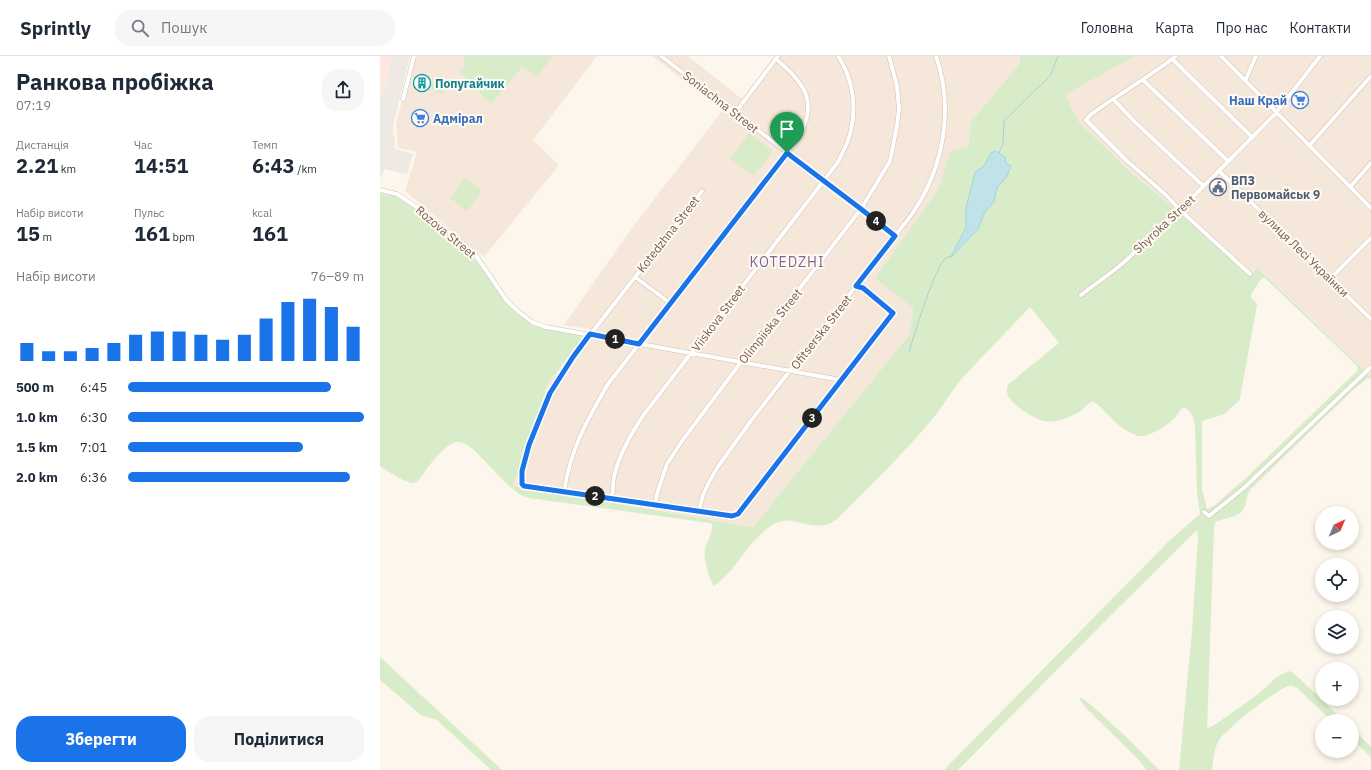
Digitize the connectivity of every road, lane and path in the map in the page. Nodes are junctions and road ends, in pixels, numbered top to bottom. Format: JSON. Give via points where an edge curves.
{"nodes":[{"id":1,"x":414,"y":56,"type":"edge"},
{"id":2,"x":661,"y":56,"type":"edge"},
{"id":3,"x":838,"y":56,"type":"edge"},
{"id":4,"x":889,"y":56,"type":"edge"},
{"id":5,"x":936,"y":56,"type":"edge"},
{"id":6,"x":1176,"y":56,"type":"edge"},
{"id":7,"x":1221,"y":56,"type":"edge"},
{"id":8,"x":1256,"y":56,"type":"edge"},
{"id":9,"x":1314,"y":56,"type":"edge"},
{"id":10,"x":777,"y":57,"type":"edge"},
{"id":11,"x":1319,"y":57,"type":"edge"},
{"id":12,"x":1172,"y":59,"type":"junction"},
{"id":13,"x":1371,"y":76,"type":"edge"},
{"id":14,"x":1143,"y":80,"type":"junction"},
{"id":15,"x":1245,"y":81,"type":"junction"},
{"id":16,"x":403,"y":99,"type":"dead end"},
{"id":17,"x":1113,"y":99,"type":"junction"},
{"id":18,"x":735,"y":113,"type":"junction"},
{"id":19,"x":1276,"y":113,"type":"junction"},
{"id":20,"x":1252,"y":137,"type":"junction"},
{"id":21,"x":1309,"y":146,"type":"junction"},
{"id":22,"x":787,"y":153,"type":"junction"},
{"id":23,"x":1228,"y":161,"type":"junction"},
{"id":24,"x":1371,"y":163,"type":"edge"},
{"id":25,"x":1219,"y":172,"type":"junction"},
{"id":26,"x":824,"y":180,"type":"junction"},
{"id":27,"x":1204,"y":186,"type":"junction"},
{"id":28,"x":1351,"y":186,"type":"junction"},
{"id":29,"x":380,"y":190,"type":"edge"},
{"id":30,"x":702,"y":191,"type":"dead end"},
{"id":31,"x":1371,"y":208,"type":"edge"},
{"id":32,"x":861,"y":209,"type":"junction"},
{"id":33,"x":1180,"y":210,"type":"junction"},
{"id":34,"x":895,"y":236,"type":"junction"},
{"id":35,"x":1371,"y":238,"type":"edge"},
{"id":36,"x":1250,"y":274,"type":"dead end"},
{"id":37,"x":635,"y":277,"type":"junction"},
{"id":38,"x":1330,"y":279,"type":"junction"},
{"id":39,"x":856,"y":286,"type":"junction"},
{"id":40,"x":1081,"y":295,"type":"dead end"},
{"id":41,"x":670,"y":303,"type":"junction"},
{"id":42,"x":1371,"y":319,"type":"edge"},
{"id":43,"x":590,"y":334,"type":"junction"},
{"id":44,"x":639,"y":344,"type":"junction"},
{"id":45,"x":691,"y":353,"type":"junction"},
{"id":46,"x":741,"y":362,"type":"junction"},
{"id":47,"x":1371,"y":368,"type":"edge"},
{"id":48,"x":791,"y":371,"type":"junction"},
{"id":49,"x":841,"y":380,"type":"junction"},
{"id":50,"x":564,"y":492,"type":"junction"},
{"id":51,"x":612,"y":499,"type":"junction"},
{"id":52,"x":655,"y":506,"type":"junction"},
{"id":53,"x":699,"y":511,"type":"junction"},
{"id":54,"x":1204,"y":512,"type":"dead end"}],
"edges":[{"from":1,"to":16,"type":"street"},
{"from":2,"to":18,"type":"street","name":"Soniachna Street"},
{"from":3,"to":26,"type":"street","name":"Viiskova Street","via":[[847,71],[854,106],[853,120],[838,162]]},
{"from":4,"to":32,"type":"street","name":"Olimpiiska Street","via":[[897,86],[897,126],[890,161]]},
{"from":5,"to":34,"type":"street","name":"Ofitserska Street","via":[[944,91],[944,134],[928,186],[914,211]]},
{"from":6,"to":12,"type":"street"},
{"from":7,"to":15,"type":"street"},
{"from":8,"to":15,"type":"street"},
{"from":9,"to":11,"type":"street"},
{"from":10,"to":18,"type":"street"},
{"from":10,"to":22,"type":"street","via":[[797,78],[807,96],[808,116],[805,127]]},
{"from":11,"to":19,"type":"street","name":"Shyroka Street"},
{"from":12,"to":14,"type":"street"},
{"from":12,"to":20,"type":"street"},
{"from":13,"to":21,"type":"street"},
{"from":14,"to":17,"type":"street"},
{"from":14,"to":23,"type":"street"},
{"from":15,"to":19,"type":"street"},
{"from":17,"to":27,"type":"street"},
{"from":17,"to":33,"type":"street","via":[[1086,120]]},
{"from":18,"to":22,"type":"street","name":"Soniachna Street"},
{"from":19,"to":20,"type":"street","name":"Shyroka Street"},
{"from":19,"to":21,"type":"street"},
{"from":20,"to":23,"type":"street","name":"Shyroka Street"},
{"from":21,"to":28,"type":"street"},
{"from":22,"to":26,"type":"street","name":"Soniachna Street"},
{"from":22,"to":41,"type":"street"},
{"from":23,"to":25,"type":"street","name":"Shyroka Street"},
{"from":24,"to":28,"type":"street"},
{"from":25,"to":27,"type":"street","name":"Shyroka Street"},
{"from":25,"to":38,"type":"street","name":"вулиця Лесі Українки"},
{"from":26,"to":32,"type":"street","name":"Soniachna Street"},
{"from":26,"to":45,"type":"street","name":"Viiskova Street"},
{"from":27,"to":33,"type":"street","name":"Shyroka Street"},
{"from":28,"to":31,"type":"street"},
{"from":29,"to":43,"type":"street","name":"Rozova Street","via":[[397,194],[465,245],[475,254],[507,301],[532,322],[546,327]]},
{"from":30,"to":37,"type":"street","name":"Kotedzhna Street"},
{"from":32,"to":34,"type":"street","name":"Soniachna Street"},
{"from":32,"to":46,"type":"street","name":"Olimpiiska Street"},
{"from":33,"to":36,"type":"street"},
{"from":33,"to":40,"type":"street","name":"Shyroka Street","via":[[1156,229],[1124,263]]},
{"from":34,"to":39,"type":"street","name":"Ofitserska Street"},
{"from":35,"to":38,"type":"street"},
{"from":37,"to":41,"type":"street","name":"Kotedzhna Street"},
{"from":37,"to":43,"type":"street","name":"Kotedzhna Street"},
{"from":38,"to":42,"type":"street","name":"вулиця Лесі Українки"},
{"from":39,"to":48,"type":"street","name":"Ofitserska Street"},
{"from":39,"to":49,"type":"street","via":[[863,288],[893,313]]},
{"from":41,"to":44,"type":"street"},
{"from":43,"to":44,"type":"street","name":"Rozova Street"},
{"from":43,"to":50,"type":"street","name":"Kotedzhna Street","via":[[550,393],[529,445],[522,471],[524,486]]},
{"from":44,"to":45,"type":"street","name":"Rozova Street"},
{"from":44,"to":50,"type":"street","via":[[608,384],[591,413],[573,451]]},
{"from":45,"to":46,"type":"street","name":"Rozova Street"},
{"from":45,"to":51,"type":"street","name":"Viiskova Street","via":[[632,432],[614,477]]},
{"from":46,"to":48,"type":"street","name":"Rozova Street"},
{"from":46,"to":52,"type":"street","name":"Olimpiiska Street","via":[[667,464]]},
{"from":47,"to":54,"type":"street","via":[[1245,487],[1209,516]]},
{"from":48,"to":49,"type":"street","name":"Rozova Street"},
{"from":48,"to":53,"type":"street","name":"Ofitserska Street","via":[[717,468],[703,495]]},
{"from":49,"to":53,"type":"street","via":[[738,514],[732,516]]},
{"from":50,"to":51,"type":"street"},
{"from":51,"to":52,"type":"street"},
{"from":52,"to":53,"type":"street"}]}
